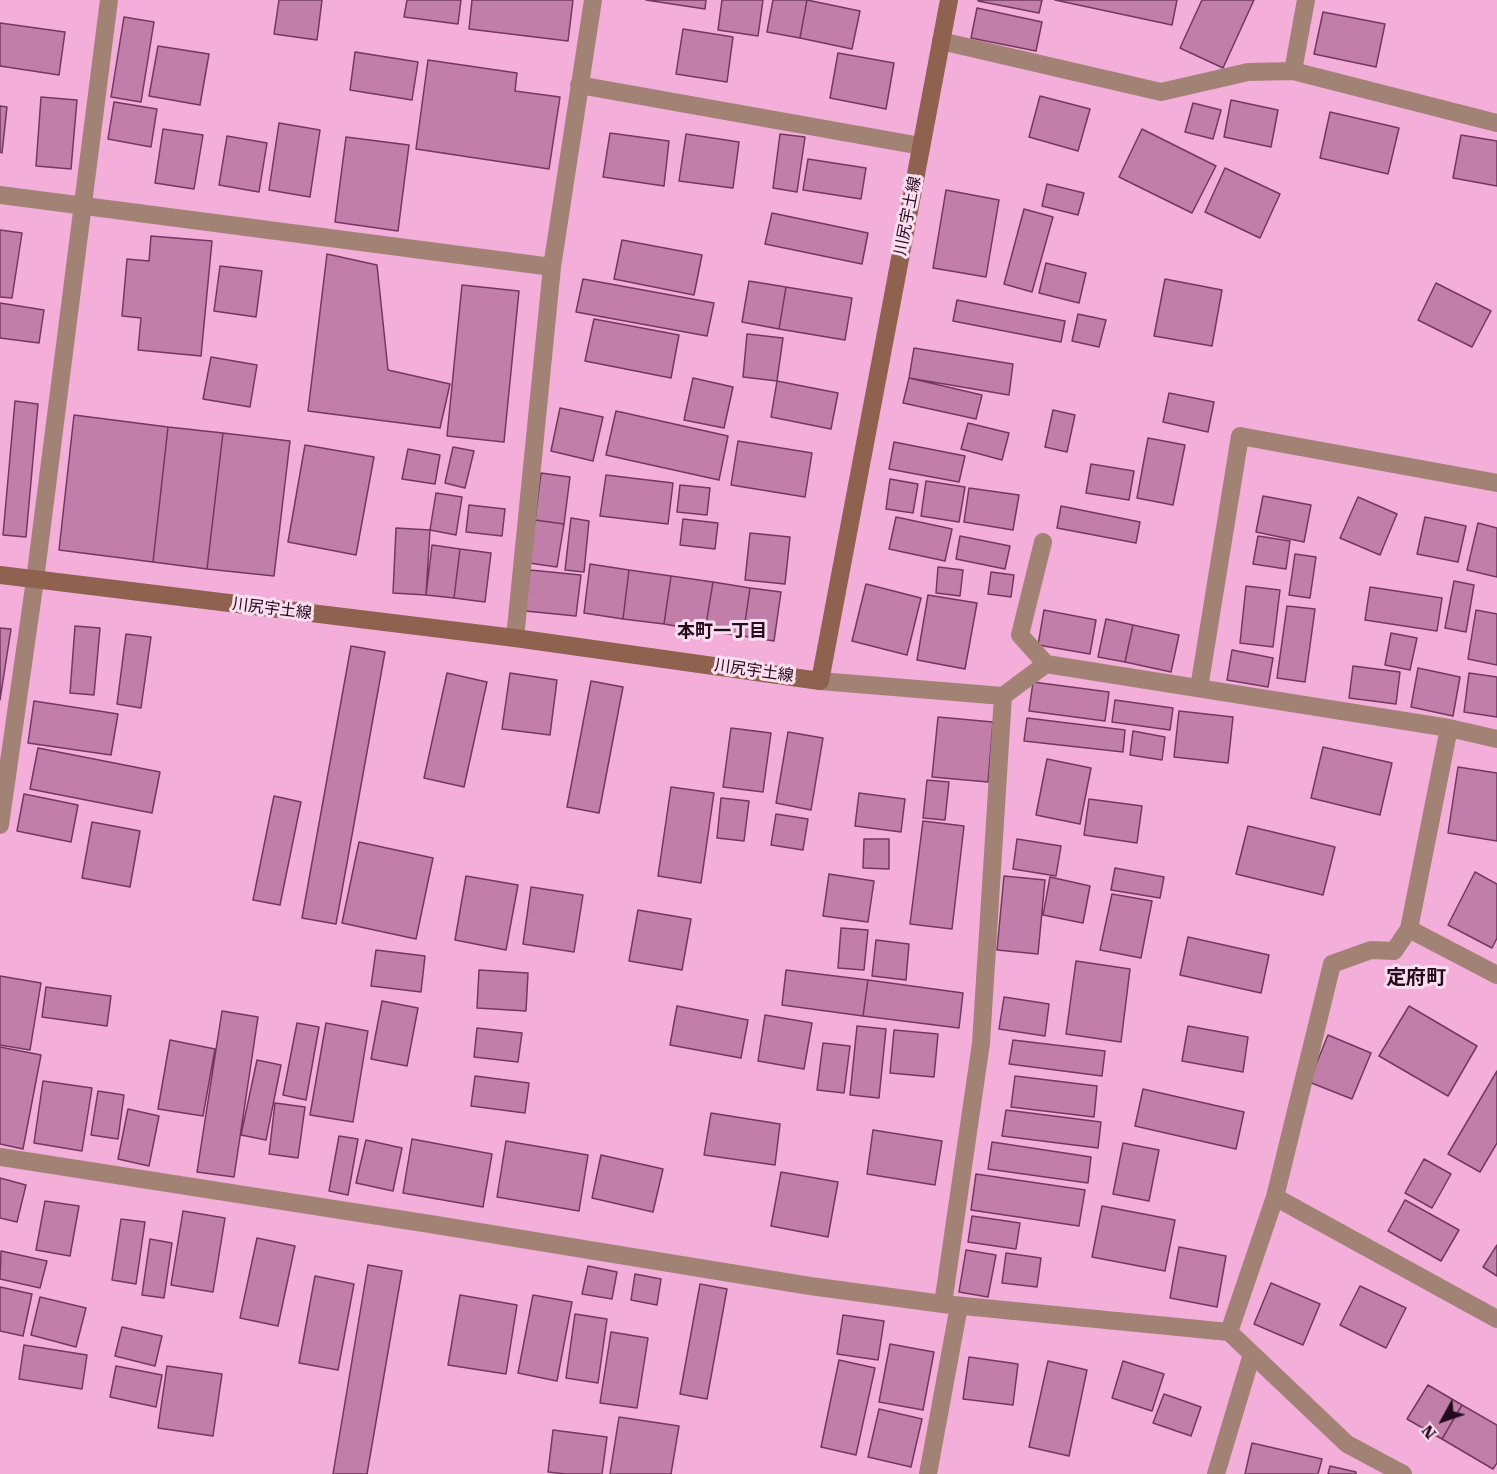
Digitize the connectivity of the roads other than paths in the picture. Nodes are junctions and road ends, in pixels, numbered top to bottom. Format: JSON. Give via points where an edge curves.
{"nodes":[{"id":1,"x":109,"y":0,"type":"edge"},
{"id":2,"x":592,"y":0,"type":"edge"},
{"id":3,"x":949,"y":0,"type":"edge"},
{"id":4,"x":1306,"y":0,"type":"edge"},
{"id":5,"x":941,"y":41,"type":"junction"},
{"id":6,"x":1293,"y":71,"type":"junction"},
{"id":7,"x":579,"y":85,"type":"junction"},
{"id":8,"x":1497,"y":123,"type":"edge"},
{"id":9,"x":921,"y":146,"type":"junction"},
{"id":10,"x":0,"y":195,"type":"edge"},
{"id":11,"x":83,"y":207,"type":"junction"},
{"id":12,"x":552,"y":267,"type":"junction"},
{"id":13,"x":1497,"y":483,"type":"edge"},
{"id":14,"x":1043,"y":542,"type":"dead end"},
{"id":15,"x":0,"y":575,"type":"edge"},
{"id":16,"x":36,"y":580,"type":"junction"},
{"id":17,"x":515,"y":638,"type":"junction"},
{"id":18,"x":1046,"y":664,"type":"junction"},
{"id":19,"x":820,"y":681,"type":"junction"},
{"id":20,"x":1199,"y":688,"type":"junction"},
{"id":21,"x":1003,"y":696,"type":"junction"},
{"id":22,"x":1449,"y":728,"type":"junction"},
{"id":23,"x":1497,"y":738,"type":"edge"},
{"id":24,"x":0,"y":825,"type":"edge"},
{"id":25,"x":1409,"y":929,"type":"junction"},
{"id":26,"x":1497,"y":975,"type":"edge"},
{"id":27,"x":0,"y":1157,"type":"edge"},
{"id":28,"x":1275,"y":1197,"type":"junction"},
{"id":29,"x":951,"y":1305,"type":"junction"},
{"id":30,"x":1497,"y":1319,"type":"edge"},
{"id":31,"x":1229,"y":1332,"type":"junction"},
{"id":32,"x":1252,"y":1354,"type":"junction"},
{"id":33,"x":928,"y":1474,"type":"edge"},
{"id":34,"x":1216,"y":1474,"type":"edge"},
{"id":35,"x":1403,"y":1474,"type":"edge"}],
"edges":[{"from":1,"to":11,"type":"street"},
{"from":2,"to":7,"type":"street"},
{"from":3,"to":5,"type":"main road","name":"川尻宇土線"},
{"from":4,"to":6,"type":"street"},
{"from":5,"to":6,"type":"street","via":[[1161,92],[1248,72]]},
{"from":5,"to":9,"type":"main road","name":"川尻宇土線"},
{"from":6,"to":8,"type":"street"},
{"from":7,"to":9,"type":"street"},
{"from":7,"to":12,"type":"street"},
{"from":9,"to":19,"type":"main road","name":"川尻宇土線"},
{"from":10,"to":11,"type":"street"},
{"from":11,"to":12,"type":"street"},
{"from":11,"to":16,"type":"street"},
{"from":12,"to":17,"type":"street"},
{"from":13,"to":20,"type":"street","via":[[1240,436]]},
{"from":14,"to":18,"type":"street","via":[[1020,635]]},
{"from":15,"to":16,"type":"main road","name":"川尻宇土線"},
{"from":16,"to":17,"type":"main road","name":"川尻宇土線"},
{"from":16,"to":24,"type":"street"},
{"from":17,"to":19,"type":"main road","name":"川尻宇土線"},
{"from":18,"to":20,"type":"street"},
{"from":18,"to":21,"type":"street"},
{"from":19,"to":21,"type":"street"},
{"from":20,"to":22,"type":"street"},
{"from":21,"to":29,"type":"street","via":[[981,1042]]},
{"from":22,"to":23,"type":"street"},
{"from":22,"to":25,"type":"street"},
{"from":25,"to":26,"type":"street"},
{"from":25,"to":28,"type":"street","via":[[1394,951],[1371,950],[1332,964]]},
{"from":27,"to":29,"type":"street"},
{"from":28,"to":30,"type":"street"},
{"from":28,"to":31,"type":"street"},
{"from":29,"to":31,"type":"street"},
{"from":29,"to":33,"type":"street"},
{"from":31,"to":32,"type":"street"},
{"from":32,"to":34,"type":"street"},
{"from":32,"to":35,"type":"street","via":[[1347,1444]]}]}
